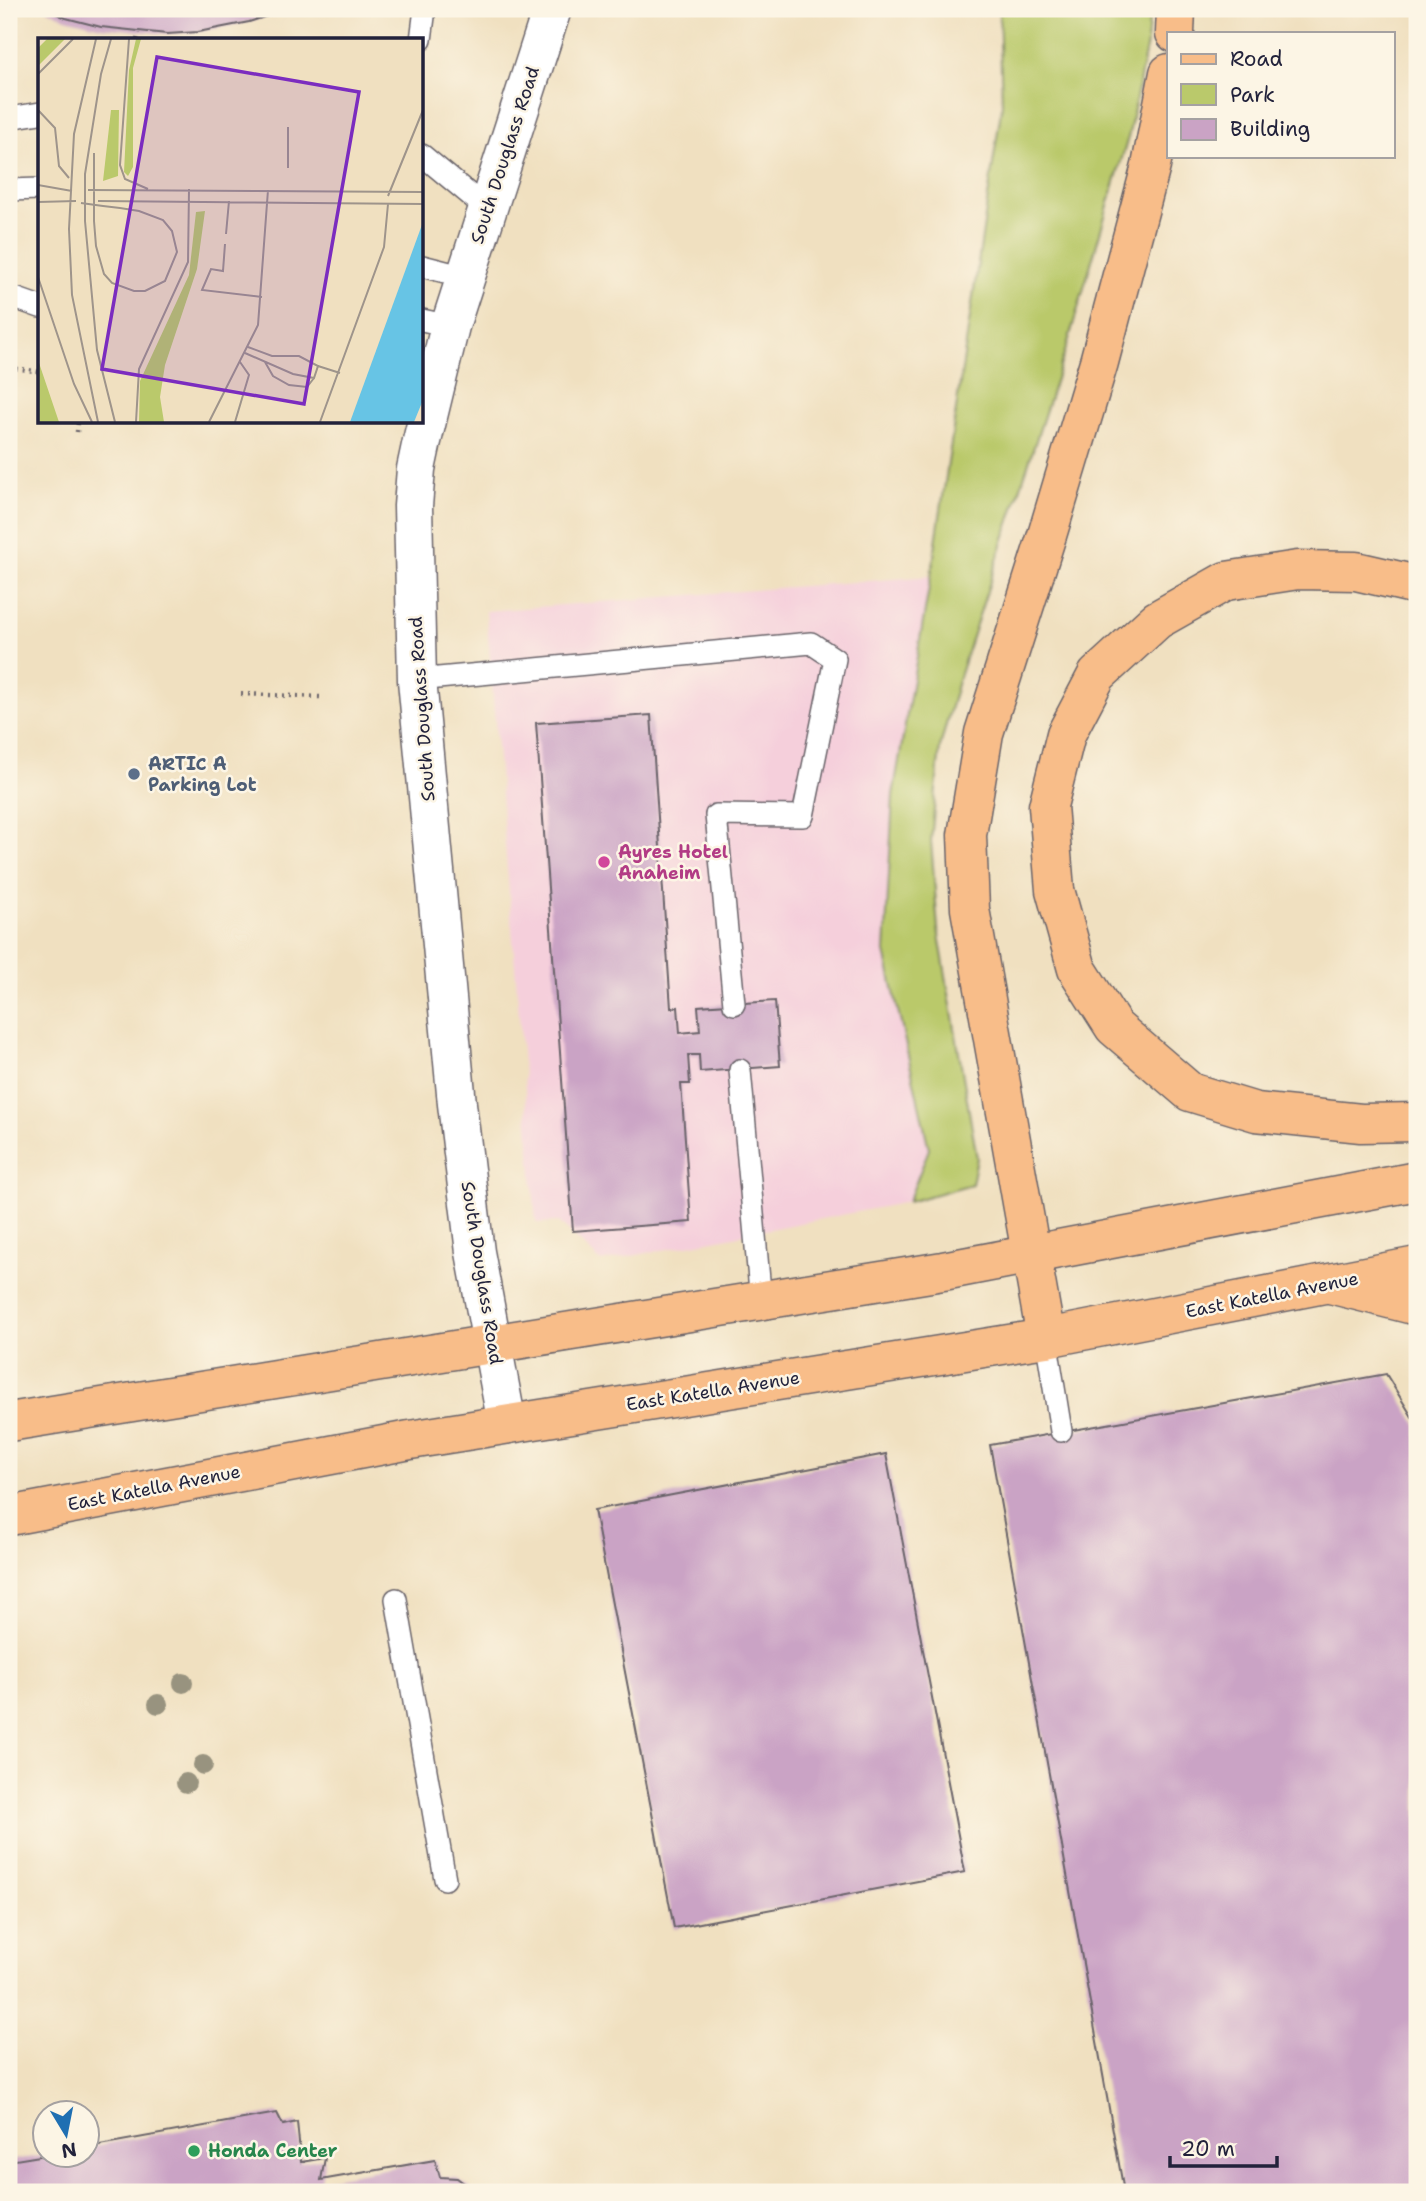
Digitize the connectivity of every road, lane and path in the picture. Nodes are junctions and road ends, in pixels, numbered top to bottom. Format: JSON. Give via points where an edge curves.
{"nodes":[{"id":1,"x":425,"y":9,"type":"edge"},
{"id":2,"x":552,"y":9,"type":"edge"},
{"id":3,"x":1176,"y":9,"type":"edge"},
{"id":4,"x":1175,"y":32,"type":"edge"},
{"id":5,"x":139,"y":33,"type":"dead end"},
{"id":6,"x":138,"y":38,"type":"edge"},
{"id":7,"x":421,"y":38,"type":"edge"},
{"id":8,"x":1167,"y":83,"type":"edge"},
{"id":9,"x":38,"y":113,"type":"edge"},
{"id":10,"x":9,"y":118,"type":"edge"},
{"id":11,"x":424,"y":157,"type":"edge"},
{"id":12,"x":38,"y":189,"type":"edge"},
{"id":13,"x":9,"y":190,"type":"edge"},
{"id":14,"x":487,"y":209,"type":"junction"},
{"id":15,"x":424,"y":267,"type":"edge"},
{"id":16,"x":465,"y":277,"type":"junction"},
{"id":17,"x":9,"y":296,"type":"edge"},
{"id":18,"x":38,"y":306,"type":"edge"},
{"id":19,"x":436,"y":323,"type":"edge"},
{"id":20,"x":9,"y":367,"type":"edge"},
{"id":21,"x":38,"y":372,"type":"edge"},
{"id":22,"x":78,"y":424,"type":"edge"},
{"id":23,"x":77,"y":432,"type":"dead end"},
{"id":24,"x":1417,"y":585,"type":"edge"},
{"id":25,"x":417,"y":680,"type":"junction"},
{"id":26,"x":241,"y":694,"type":"dead end"},
{"id":27,"x":321,"y":697,"type":"dead end"},
{"id":28,"x":734,"y":1004,"type":"dead end"},
{"id":29,"x":740,"y":1070,"type":"dead end"},
{"id":30,"x":1417,"y":1122,"type":"edge"},
{"id":31,"x":1417,"y":1181,"type":"edge"},
{"id":32,"x":1031,"y":1255,"type":"junction"},
{"id":33,"x":1417,"y":1266,"type":"edge"},
{"id":34,"x":1330,"y":1284,"type":"junction"},
{"id":35,"x":761,"y":1302,"type":"junction"},
{"id":36,"x":1417,"y":1306,"type":"edge"},
{"id":37,"x":1046,"y":1338,"type":"junction"},
{"id":38,"x":493,"y":1345,"type":"junction"},
{"id":39,"x":9,"y":1422,"type":"edge"},
{"id":40,"x":507,"y":1424,"type":"junction"},
{"id":41,"x":1061,"y":1431,"type":"dead end"},
{"id":42,"x":9,"y":1516,"type":"edge"},
{"id":43,"x":396,"y":1599,"type":"dead end"},
{"id":44,"x":444,"y":1879,"type":"dead end"}],
"edges":[{"from":1,"to":7,"type":"lane"},
{"from":2,"to":14,"type":"street","name":"South Douglass Road"},
{"from":3,"to":4,"type":"main road"},
{"from":5,"to":6,"type":"path"},
{"from":8,"to":32,"type":"main road","via":[[1151,166],[1100,362],[984,733],[967,835],[970,909]]},
{"from":9,"to":10,"type":"lane"},
{"from":11,"to":14,"type":"lane"},
{"from":12,"to":13,"type":"lane"},
{"from":14,"to":16,"type":"street","name":"South Douglass Road"},
{"from":15,"to":16,"type":"lane"},
{"from":16,"to":19,"type":"street","name":"South Douglass Road"},
{"from":17,"to":18,"type":"lane"},
{"from":19,"to":25,"type":"street","name":"South Douglass Road","via":[[437,374],[414,487]]},
{"from":20,"to":21,"type":"path"},
{"from":22,"to":23,"type":"path"},
{"from":24,"to":30,"type":"main road","via":[[1356,571],[1298,570],[1226,581],[1157,620],[1097,675],[1066,734],[1048,806],[1055,890],[1077,969],[1114,1027],[1190,1092],[1256,1112],[1361,1123]]},
{"from":25,"to":28,"type":"lane","via":[[811,643],[835,659],[803,816],[716,815]]},
{"from":25,"to":38,"type":"street","name":"South Douglass Road","via":[[457,1104],[475,1252]]},
{"from":26,"to":27,"type":"path"},
{"from":29,"to":35,"type":"lane"},
{"from":31,"to":32,"type":"main road"},
{"from":32,"to":35,"type":"main road"},
{"from":32,"to":37,"type":"main road"},
{"from":33,"to":34,"type":"main road","name":"East Katella Avenue"},
{"from":34,"to":36,"type":"main road"},
{"from":34,"to":37,"type":"main road","name":"East Katella Avenue"},
{"from":35,"to":38,"type":"main road"},
{"from":37,"to":40,"type":"main road","name":"East Katella Avenue"},
{"from":37,"to":41,"type":"lane"},
{"from":38,"to":39,"type":"main road"},
{"from":38,"to":40,"type":"street","name":"South Douglass Road"},
{"from":40,"to":42,"type":"main road","name":"East Katella Avenue"},
{"from":43,"to":44,"type":"lane"}]}
